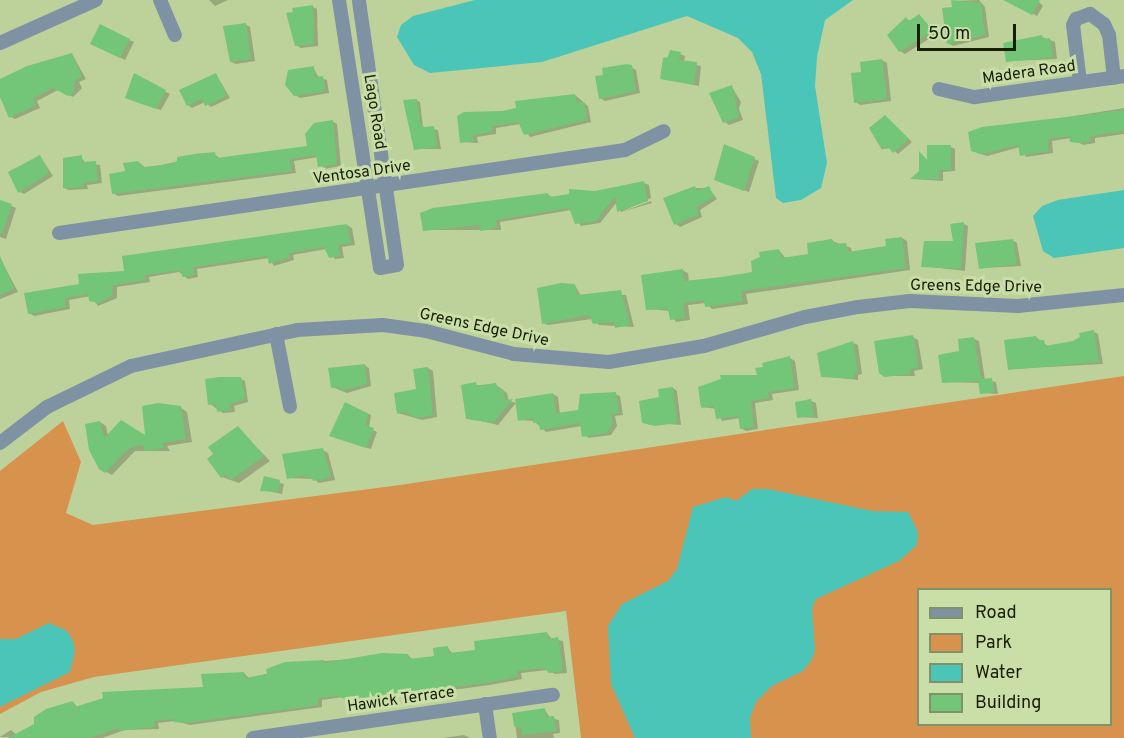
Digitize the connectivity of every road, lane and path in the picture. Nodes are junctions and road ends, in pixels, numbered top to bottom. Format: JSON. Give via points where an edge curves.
{"nodes":[{"id":1,"x":96,"y":0,"type":"edge"},
{"id":2,"x":160,"y":0,"type":"edge"},
{"id":3,"x":339,"y":0,"type":"edge"},
{"id":4,"x":359,"y":0,"type":"edge"},
{"id":5,"x":175,"y":35,"type":"dead end"},
{"id":6,"x":1,"y":41,"type":"edge"},
{"id":7,"x":1119,"y":77,"type":"edge"},
{"id":8,"x":1080,"y":82,"type":"junction"},
{"id":9,"x":939,"y":89,"type":"dead end"},
{"id":10,"x":664,"y":131,"type":"dead end"},
{"id":11,"x":387,"y":186,"type":"junction"},
{"id":12,"x":369,"y":189,"type":"junction"},
{"id":13,"x":59,"y":233,"type":"dead end"},
{"id":14,"x":1124,"y":295,"type":"edge"},
{"id":15,"x":276,"y":334,"type":"junction"},
{"id":16,"x":290,"y":408,"type":"dead end"},
{"id":17,"x":0,"y":443,"type":"edge"},
{"id":18,"x":553,"y":695,"type":"dead end"},
{"id":19,"x":485,"y":705,"type":"junction"},
{"id":20,"x":253,"y":738,"type":"edge"},
{"id":21,"x":490,"y":738,"type":"edge"}],
"edges":[{"from":1,"to":6,"type":"street"},
{"from":2,"to":5,"type":"street"},
{"from":3,"to":12,"type":"street","name":"Lago Road"},
{"from":4,"to":11,"type":"street","name":"Lago Road"},
{"from":7,"to":8,"type":"street","name":"Madera Road"},
{"from":7,"to":8,"type":"street","via":[[1104,24],[1089,15],[1073,25]]},
{"from":8,"to":9,"type":"street","name":"Madera Road","via":[[975,97]]},
{"from":10,"to":11,"type":"street","name":"Ventosa Drive","via":[[625,150]]},
{"from":11,"to":12,"type":"street","name":"Ventosa Drive"},
{"from":11,"to":12,"type":"street","name":"Lago Road","via":[[397,265],[380,268]]},
{"from":12,"to":13,"type":"street","name":"Ventosa Drive"},
{"from":14,"to":15,"type":"street","name":"Greens Edge Drive","via":[[1018,306],[910,301],[858,307],[805,317],[695,348],[609,362],[514,354],[426,331],[383,326],[339,326]]},
{"from":15,"to":16,"type":"street"},
{"from":15,"to":17,"type":"street","name":"Greens Edge Drive","via":[[131,366],[47,407]]},
{"from":18,"to":19,"type":"street","name":"Hawick Terrace"},
{"from":19,"to":20,"type":"street","name":"Hawick Terrace"},
{"from":19,"to":21,"type":"street"}]}
